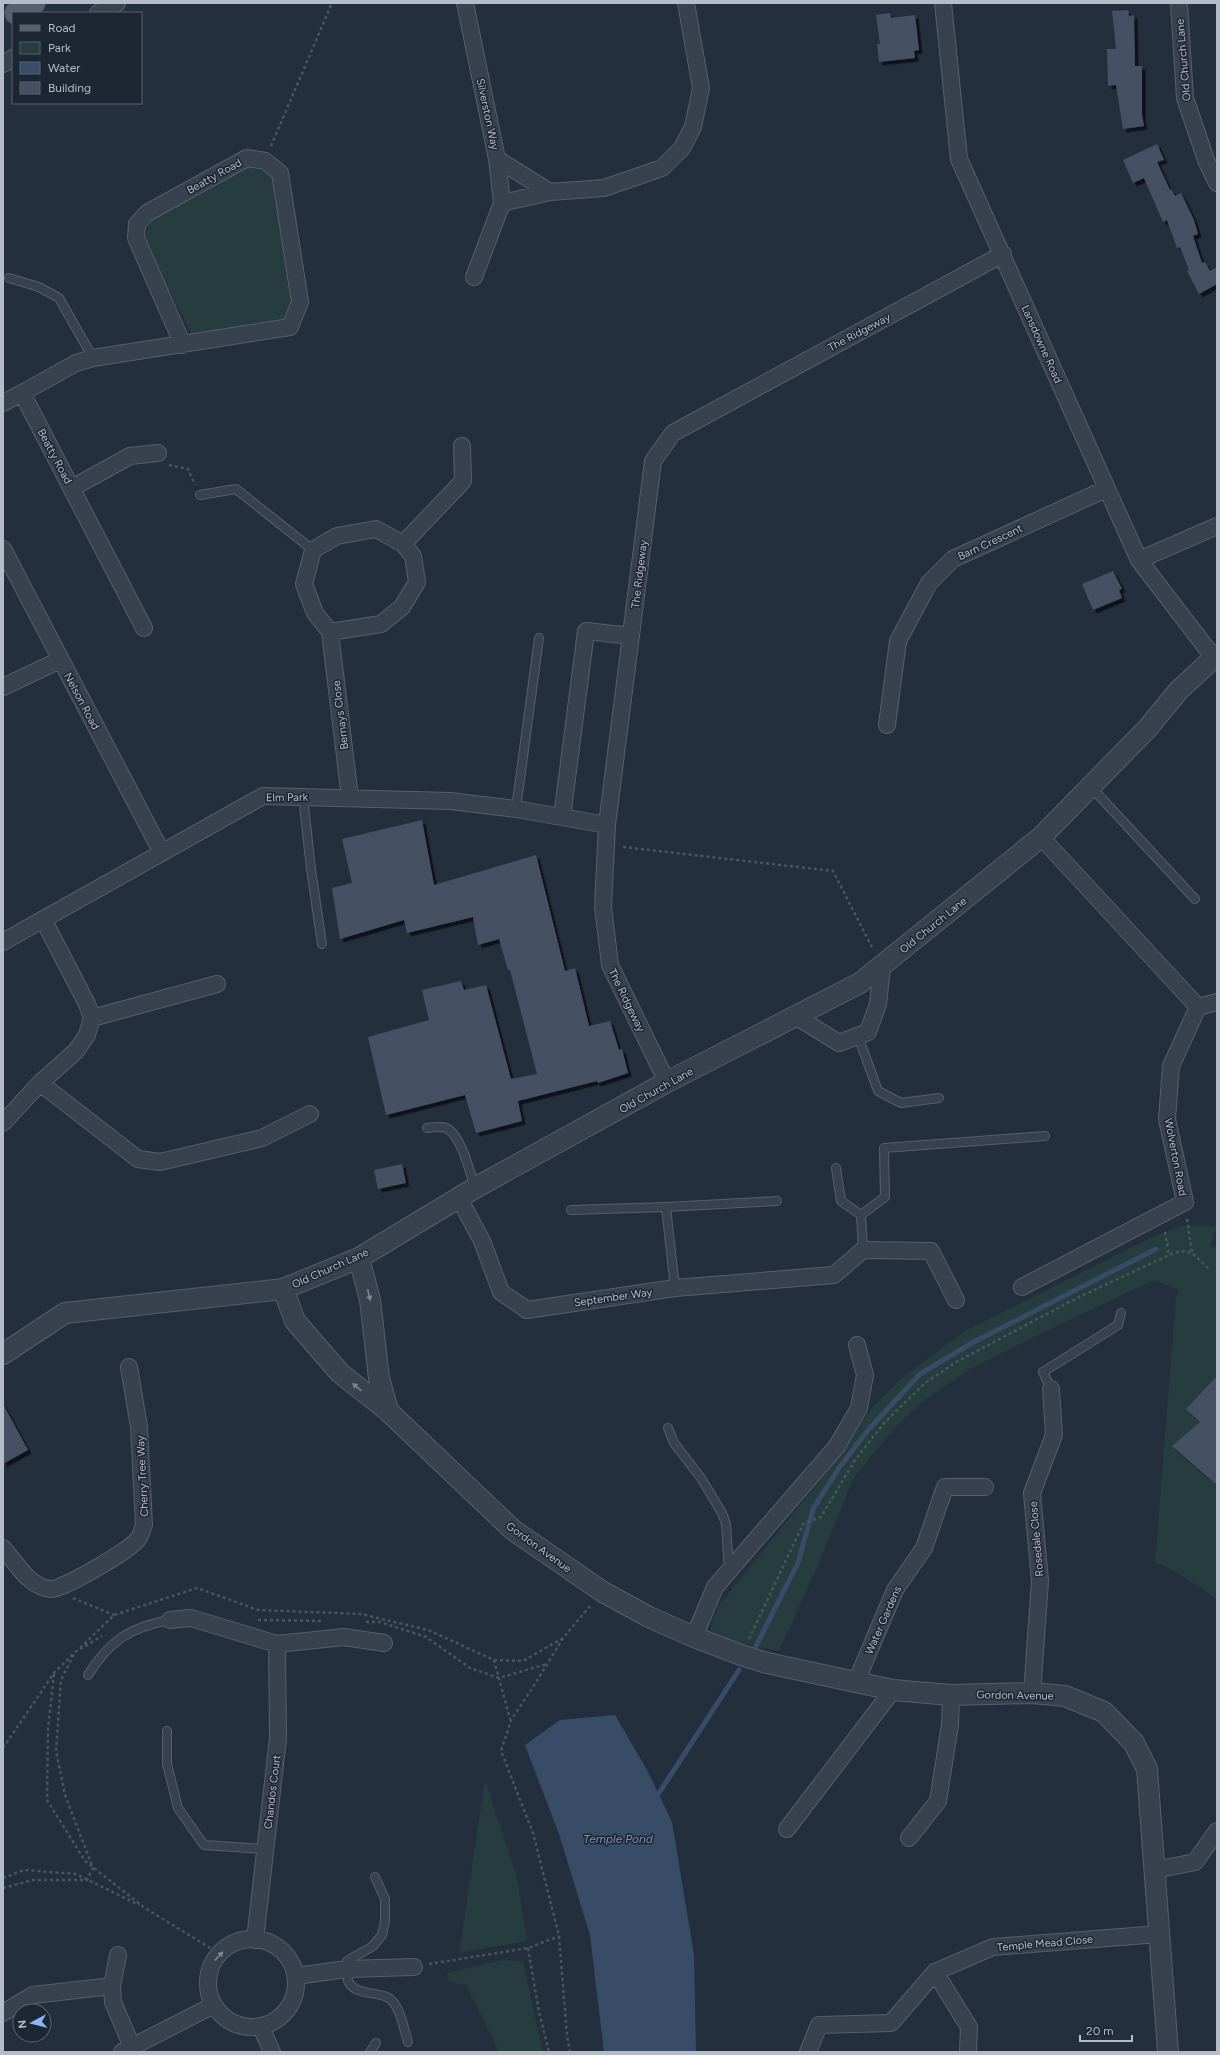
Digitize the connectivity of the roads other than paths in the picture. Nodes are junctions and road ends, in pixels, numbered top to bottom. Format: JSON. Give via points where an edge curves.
{"nodes":[{"id":1,"x":34,"y":3,"type":"edge"},
{"id":2,"x":117,"y":3,"type":"edge"},
{"id":3,"x":465,"y":3,"type":"edge"},
{"id":4,"x":686,"y":3,"type":"edge"},
{"id":5,"x":943,"y":3,"type":"edge"},
{"id":6,"x":1179,"y":3,"type":"edge"},
{"id":7,"x":18,"y":12,"type":"edge"},
{"id":8,"x":100,"y":12,"type":"edge"},
{"id":9,"x":12,"y":16,"type":"edge"},
{"id":10,"x":3,"y":20,"type":"edge"},
{"id":11,"x":12,"y":59,"type":"edge"},
{"id":12,"x":3,"y":64,"type":"edge"},
{"id":13,"x":497,"y":159,"type":"junction"},
{"id":14,"x":1217,"y":183,"type":"edge"},
{"id":15,"x":550,"y":192,"type":"junction"},
{"id":16,"x":502,"y":202,"type":"junction"},
{"id":17,"x":1003,"y":254,"type":"junction"},
{"id":18,"x":474,"y":277,"type":"dead end"},
{"id":19,"x":9,"y":278,"type":"dead end"},
{"id":20,"x":183,"y":345,"type":"junction"},
{"id":21,"x":93,"y":358,"type":"junction"},
{"id":22,"x":22,"y":393,"type":"junction"},
{"id":23,"x":3,"y":403,"type":"edge"},
{"id":24,"x":462,"y":446,"type":"dead end"},
{"id":25,"x":158,"y":453,"type":"road end"},
{"id":26,"x":72,"y":488,"type":"junction"},
{"id":27,"x":1106,"y":489,"type":"junction"},
{"id":28,"x":200,"y":495,"type":"road end"},
{"id":29,"x":1217,"y":526,"type":"edge"},
{"id":30,"x":402,"y":544,"type":"junction"},
{"id":31,"x":3,"y":549,"type":"edge"},
{"id":32,"x":313,"y":550,"type":"junction"},
{"id":33,"x":1140,"y":560,"type":"junction"},
{"id":34,"x":144,"y":628,"type":"dead end"},
{"id":35,"x":330,"y":632,"type":"junction"},
{"id":36,"x":631,"y":636,"type":"junction"},
{"id":37,"x":539,"y":638,"type":"dead end"},
{"id":38,"x":1215,"y":656,"type":"edge"},
{"id":39,"x":60,"y":660,"type":"junction"},
{"id":40,"x":3,"y":687,"type":"edge"},
{"id":41,"x":887,"y":725,"type":"dead end"},
{"id":42,"x":1090,"y":787,"type":"junction"},
{"id":43,"x":303,"y":796,"type":"junction"},
{"id":44,"x":350,"y":798,"type":"junction"},
{"id":45,"x":516,"y":809,"type":"junction"},
{"id":46,"x":562,"y":817,"type":"junction"},
{"id":47,"x":608,"y":826,"type":"junction"},
{"id":48,"x":1042,"y":837,"type":"junction"},
{"id":49,"x":162,"y":853,"type":"junction"},
{"id":50,"x":1195,"y":899,"type":"dead end"},
{"id":51,"x":43,"y":919,"type":"junction"},
{"id":52,"x":3,"y":942,"type":"edge"},
{"id":53,"x":322,"y":944,"type":"dead end"},
{"id":54,"x":882,"y":967,"type":"junction"},
{"id":55,"x":217,"y":984,"type":"dead end"},
{"id":56,"x":1217,"y":1002,"type":"edge"},
{"id":57,"x":1198,"y":1006,"type":"junction"},
{"id":58,"x":797,"y":1016,"type":"junction"},
{"id":59,"x":92,"y":1018,"type":"junction"},
{"id":60,"x":858,"y":1036,"type":"junction"},
{"id":61,"x":667,"y":1082,"type":"junction"},
{"id":62,"x":40,"y":1083,"type":"junction"},
{"id":63,"x":939,"y":1098,"type":"dead end"},
{"id":64,"x":310,"y":1114,"type":"dead end"},
{"id":65,"x":3,"y":1124,"type":"edge"},
{"id":66,"x":427,"y":1128,"type":"dead end"},
{"id":67,"x":1045,"y":1136,"type":"dead end"},
{"id":68,"x":836,"y":1168,"type":"dead end"},
{"id":69,"x":467,"y":1193,"type":"junction"},
{"id":70,"x":777,"y":1200,"type":"dead end"},
{"id":71,"x":666,"y":1207,"type":"junction"},
{"id":72,"x":571,"y":1210,"type":"dead end"},
{"id":73,"x":862,"y":1215,"type":"junction"},
{"id":74,"x":863,"y":1250,"type":"junction"},
{"id":75,"x":359,"y":1258,"type":"junction"},
{"id":76,"x":1022,"y":1287,"type":"dead end"},
{"id":77,"x":675,"y":1288,"type":"junction"},
{"id":78,"x":283,"y":1289,"type":"junction"},
{"id":79,"x":956,"y":1300,"type":"dead end"},
{"id":80,"x":1121,"y":1314,"type":"dead end"},
{"id":81,"x":857,"y":1345,"type":"dead end"},
{"id":82,"x":3,"y":1354,"type":"edge"},
{"id":83,"x":129,"y":1367,"type":"dead end"},
{"id":84,"x":1051,"y":1389,"type":"joint"},
{"id":85,"x":388,"y":1411,"type":"junction"},
{"id":86,"x":668,"y":1428,"type":"dead end"},
{"id":87,"x":985,"y":1487,"type":"dead end"},
{"id":88,"x":3,"y":1548,"type":"edge"},
{"id":89,"x":729,"y":1571,"type":"junction"},
{"id":90,"x":170,"y":1620,"type":"joint"},
{"id":91,"x":694,"y":1637,"type":"junction"},
{"id":92,"x":384,"y":1643,"type":"dead end"},
{"id":93,"x":277,"y":1644,"type":"junction"},
{"id":94,"x":88,"y":1675,"type":"dead end"},
{"id":95,"x":856,"y":1682,"type":"junction"},
{"id":96,"x":893,"y":1690,"type":"junction"},
{"id":97,"x":1032,"y":1693,"type":"junction"},
{"id":98,"x":951,"y":1695,"type":"junction"},
{"id":99,"x":167,"y":1731,"type":"dead end"},
{"id":100,"x":787,"y":1829,"type":"dead end"},
{"id":101,"x":1217,"y":1831,"type":"edge"},
{"id":102,"x":909,"y":1838,"type":"dead end"},
{"id":103,"x":265,"y":1849,"type":"junction"},
{"id":104,"x":1155,"y":1870,"type":"junction"},
{"id":105,"x":375,"y":1877,"type":"dead end"},
{"id":106,"x":1159,"y":1934,"type":"junction"},
{"id":107,"x":255,"y":1940,"type":"junction"},
{"id":108,"x":118,"y":1955,"type":"dead end"},
{"id":109,"x":414,"y":1967,"type":"road end"},
{"id":110,"x":347,"y":1969,"type":"junction"},
{"id":111,"x":935,"y":1972,"type":"junction"},
{"id":112,"x":296,"y":1976,"type":"junction"},
{"id":113,"x":112,"y":1986,"type":"junction"},
{"id":114,"x":214,"y":2005,"type":"junction"},
{"id":115,"x":3,"y":2013,"type":"edge"},
{"id":116,"x":261,"y":2027,"type":"junction"},
{"id":117,"x":376,"y":2042,"type":"dead end"},
{"id":118,"x":408,"y":2042,"type":"dead end"},
{"id":119,"x":127,"y":2049,"type":"edge"},
{"id":120,"x":272,"y":2052,"type":"edge"},
{"id":121,"x":370,"y":2052,"type":"edge"},
{"id":122,"x":808,"y":2052,"type":"edge"},
{"id":123,"x":968,"y":2052,"type":"edge"},
{"id":124,"x":1168,"y":2052,"type":"edge"}],
"edges":[{"from":1,"to":7,"type":"main road"},
{"from":2,"to":8,"type":"street"},
{"from":3,"to":13,"type":"street","name":"Silverston Way"},
{"from":4,"to":15,"type":"street","via":[[701,88],[693,127],[682,148],[662,168],[604,188]]},
{"from":5,"to":17,"type":"street","name":"Lansdowne Road","via":[[959,159]]},
{"from":6,"to":14,"type":"street","name":"Old Church Lane","via":[[1185,98],[1206,160]]},
{"from":9,"to":10,"type":"main road"},
{"from":11,"to":12,"type":"street"},
{"from":13,"to":15,"type":"street","name":"Silverston Way"},
{"from":13,"to":16,"type":"street"},
{"from":15,"to":16,"type":"street"},
{"from":16,"to":18,"type":"street"},
{"from":17,"to":27,"type":"street","name":"Lansdowne Road"},
{"from":17,"to":36,"type":"street","name":"The Ridgeway","via":[[672,433],[653,461]]},
{"from":19,"to":21,"type":"lane","via":[[39,287],[59,298]]},
{"from":20,"to":20,"type":"street","name":"Beatty Road","via":[[290,327],[300,302],[299,295],[280,173],[265,161],[247,158],[147,212],[138,224],[136,238]]},
{"from":20,"to":21,"type":"street"},
{"from":21,"to":22,"type":"street","via":[[76,363]]},
{"from":22,"to":23,"type":"street"},
{"from":22,"to":26,"type":"street","name":"Beatty Road"},
{"from":24,"to":30,"type":"street","via":[[463,481]]},
{"from":25,"to":26,"type":"street","via":[[130,456]]},
{"from":26,"to":34,"type":"street","name":"Beatty Road"},
{"from":27,"to":33,"type":"street","name":"Lansdowne Road"},
{"from":27,"to":41,"type":"street","name":"Barn Crescent","via":[[953,559],[929,583],[898,641]]},
{"from":28,"to":32,"type":"lane","via":[[236,489]]},
{"from":29,"to":33,"type":"street"},
{"from":30,"to":32,"type":"street","via":[[376,529],[337,536]]},
{"from":30,"to":35,"type":"street","via":[[412,556],[417,582],[402,607],[381,624]]},
{"from":31,"to":39,"type":"street","name":"Nelson Road"},
{"from":32,"to":35,"type":"street","via":[[304,584],[315,613]]},
{"from":33,"to":38,"type":"street","name":"Lansdowne Road"},
{"from":35,"to":44,"type":"street","name":"Bernays Close"},
{"from":36,"to":46,"type":"street","via":[[586,631]]},
{"from":36,"to":47,"type":"street","name":"The Ridgeway"},
{"from":37,"to":45,"type":"lane"},
{"from":38,"to":42,"type":"street","name":"Old Church Lane","via":[[1179,690],[1147,729]]},
{"from":39,"to":40,"type":"street"},
{"from":39,"to":49,"type":"street","name":"Nelson Road"},
{"from":42,"to":48,"type":"street","name":"Old Church Lane"},
{"from":42,"to":50,"type":"lane"},
{"from":43,"to":44,"type":"street","name":"Elm Park"},
{"from":43,"to":49,"type":"street","name":"Elm Park","via":[[263,796]]},
{"from":43,"to":53,"type":"lane"},
{"from":44,"to":45,"type":"street","name":"Elm Park","via":[[450,801]]},
{"from":45,"to":46,"type":"street","name":"Elm Park"},
{"from":46,"to":47,"type":"street","name":"Elm Park"},
{"from":47,"to":61,"type":"street","name":"The Ridgeway","via":[[603,908],[610,964]]},
{"from":48,"to":54,"type":"street","name":"Old Church Lane"},
{"from":48,"to":57,"type":"street"},
{"from":49,"to":51,"type":"street","name":"Elm Park"},
{"from":51,"to":52,"type":"street","name":"Elm Park"},
{"from":51,"to":59,"type":"street"},
{"from":54,"to":58,"type":"street","name":"Old Church Lane","via":[[860,983]]},
{"from":54,"to":60,"type":"street","via":[[878,1004],[868,1032]]},
{"from":55,"to":59,"type":"street"},
{"from":56,"to":57,"type":"street"},
{"from":57,"to":76,"type":"street","name":"Wolverton Road","via":[[1170,1066],[1167,1119],[1185,1202]]},
{"from":58,"to":60,"type":"street","via":[[839,1043]]},
{"from":58,"to":61,"type":"street","name":"Old Church Lane"},
{"from":59,"to":62,"type":"street","via":[[88,1035],[76,1051]]},
{"from":60,"to":63,"type":"lane","via":[[878,1091],[901,1103]]},
{"from":61,"to":69,"type":"street","name":"Old Church Lane"},
{"from":62,"to":64,"type":"street","via":[[138,1159],[160,1162],[262,1138]]},
{"from":62,"to":65,"type":"street"},
{"from":66,"to":69,"type":"lane","via":[[445,1128],[453,1132],[458,1139]]},
{"from":67,"to":73,"type":"lane","via":[[884,1148],[885,1197]]},
{"from":68,"to":73,"type":"lane","via":[[841,1201]]},
{"from":69,"to":75,"type":"street","name":"Old Church Lane"},
{"from":69,"to":77,"type":"street","name":"September Way","via":[[500,1292],[527,1310]]},
{"from":70,"to":71,"type":"lane"},
{"from":71,"to":72,"type":"lane"},
{"from":71,"to":77,"type":"lane"},
{"from":73,"to":74,"type":"lane"},
{"from":74,"to":77,"type":"street","name":"September Way","via":[[834,1274]]},
{"from":74,"to":79,"type":"street","via":[[931,1251]]},
{"from":75,"to":78,"type":"street","name":"Old Church Lane"},
{"from":75,"to":85,"type":"street","one_way":true,"via":[[370,1300],[379,1378]]},
{"from":78,"to":82,"type":"street","name":"Old Church Lane","via":[[65,1313]]},
{"from":85,"to":78,"type":"street","name":"Gordon Avenue","one_way":true,"via":[[340,1373],[295,1321]]},
{"from":80,"to":84,"type":"lane","via":[[1118,1325],[1043,1372]]},
{"from":81,"to":89,"type":"street","via":[[865,1375],[856,1414],[837,1446]]},
{"from":83,"to":88,"type":"street","name":"Cherry Tree Way","via":[[140,1427],[144,1525],[138,1539],[127,1549],[65,1585],[51,1589],[34,1584]]},
{"from":84,"to":97,"type":"street","name":"Rosedale Close","via":[[1054,1435],[1032,1493],[1040,1581]]},
{"from":85,"to":91,"type":"street","name":"Gordon Avenue","via":[[513,1530],[602,1592]]},
{"from":86,"to":89,"type":"lane","via":[[674,1443],[701,1478],[722,1513],[726,1524]]},
{"from":87,"to":95,"type":"street","name":"Water Gardens","via":[[945,1487],[924,1548],[895,1590]]},
{"from":89,"to":91,"type":"street","via":[[715,1587]]},
{"from":90,"to":93,"type":"street","via":[[191,1618]]},
{"from":90,"to":94,"type":"lane","via":[[147,1624],[133,1630],[100,1656]]},
{"from":91,"to":95,"type":"street","name":"Gordon Avenue","via":[[741,1655]]},
{"from":92,"to":93,"type":"street","via":[[344,1637]]},
{"from":93,"to":103,"type":"street","name":"Chandos Court","via":[[278,1738]]},
{"from":95,"to":96,"type":"street","name":"Gordon Avenue"},
{"from":96,"to":98,"type":"street","name":"Gordon Avenue"},
{"from":96,"to":100,"type":"street"},
{"from":97,"to":98,"type":"street","name":"Gordon Avenue"},
{"from":97,"to":104,"type":"street","name":"Gordon Avenue","via":[[1065,1696],[1104,1712],[1134,1743],[1147,1768]]},
{"from":98,"to":102,"type":"street","via":[[950,1725],[938,1801]]},
{"from":99,"to":103,"type":"lane","via":[[167,1764],[178,1808],[204,1845]]},
{"from":101,"to":104,"type":"street","via":[[1195,1862]]},
{"from":103,"to":107,"type":"street","name":"Chandos Court"},
{"from":104,"to":106,"type":"street","name":"Gordon Avenue"},
{"from":105,"to":110,"type":"lane","via":[[385,1899],[382,1935],[373,1946],[347,1961]]},
{"from":106,"to":111,"type":"street","name":"Temple Mead Close","via":[[993,1947]]},
{"from":106,"to":124,"type":"street","name":"Gordon Avenue"},
{"from":107,"to":112,"type":"street","via":[[270,1943],[282,1952],[292,1964]]},
{"from":114,"to":107,"type":"street","one_way":true,"via":[[209,1991],[209,1975],[214,1961],[232,1945]]},
{"from":108,"to":113,"type":"street"},
{"from":109,"to":110,"type":"street"},
{"from":110,"to":112,"type":"street"},
{"from":110,"to":118,"type":"lane","via":[[348,1981],[356,1989],[385,1995],[395,2004]]},
{"from":111,"to":122,"type":"street","name":"Temple Mead Close","via":[[890,2023],[819,2025]]},
{"from":111,"to":123,"type":"street","via":[[969,2027]]},
{"from":112,"to":116,"type":"street","via":[[296,1991],[290,2006],[281,2017]]},
{"from":113,"to":115,"type":"street","via":[[33,1995]]},
{"from":113,"to":119,"type":"street","via":[[113,2002]]},
{"from":114,"to":116,"type":"street","via":[[219,2013],[231,2022],[246,2027]]},
{"from":114,"to":119,"type":"street"},
{"from":116,"to":120,"type":"street"},
{"from":117,"to":121,"type":"lane"}]}
